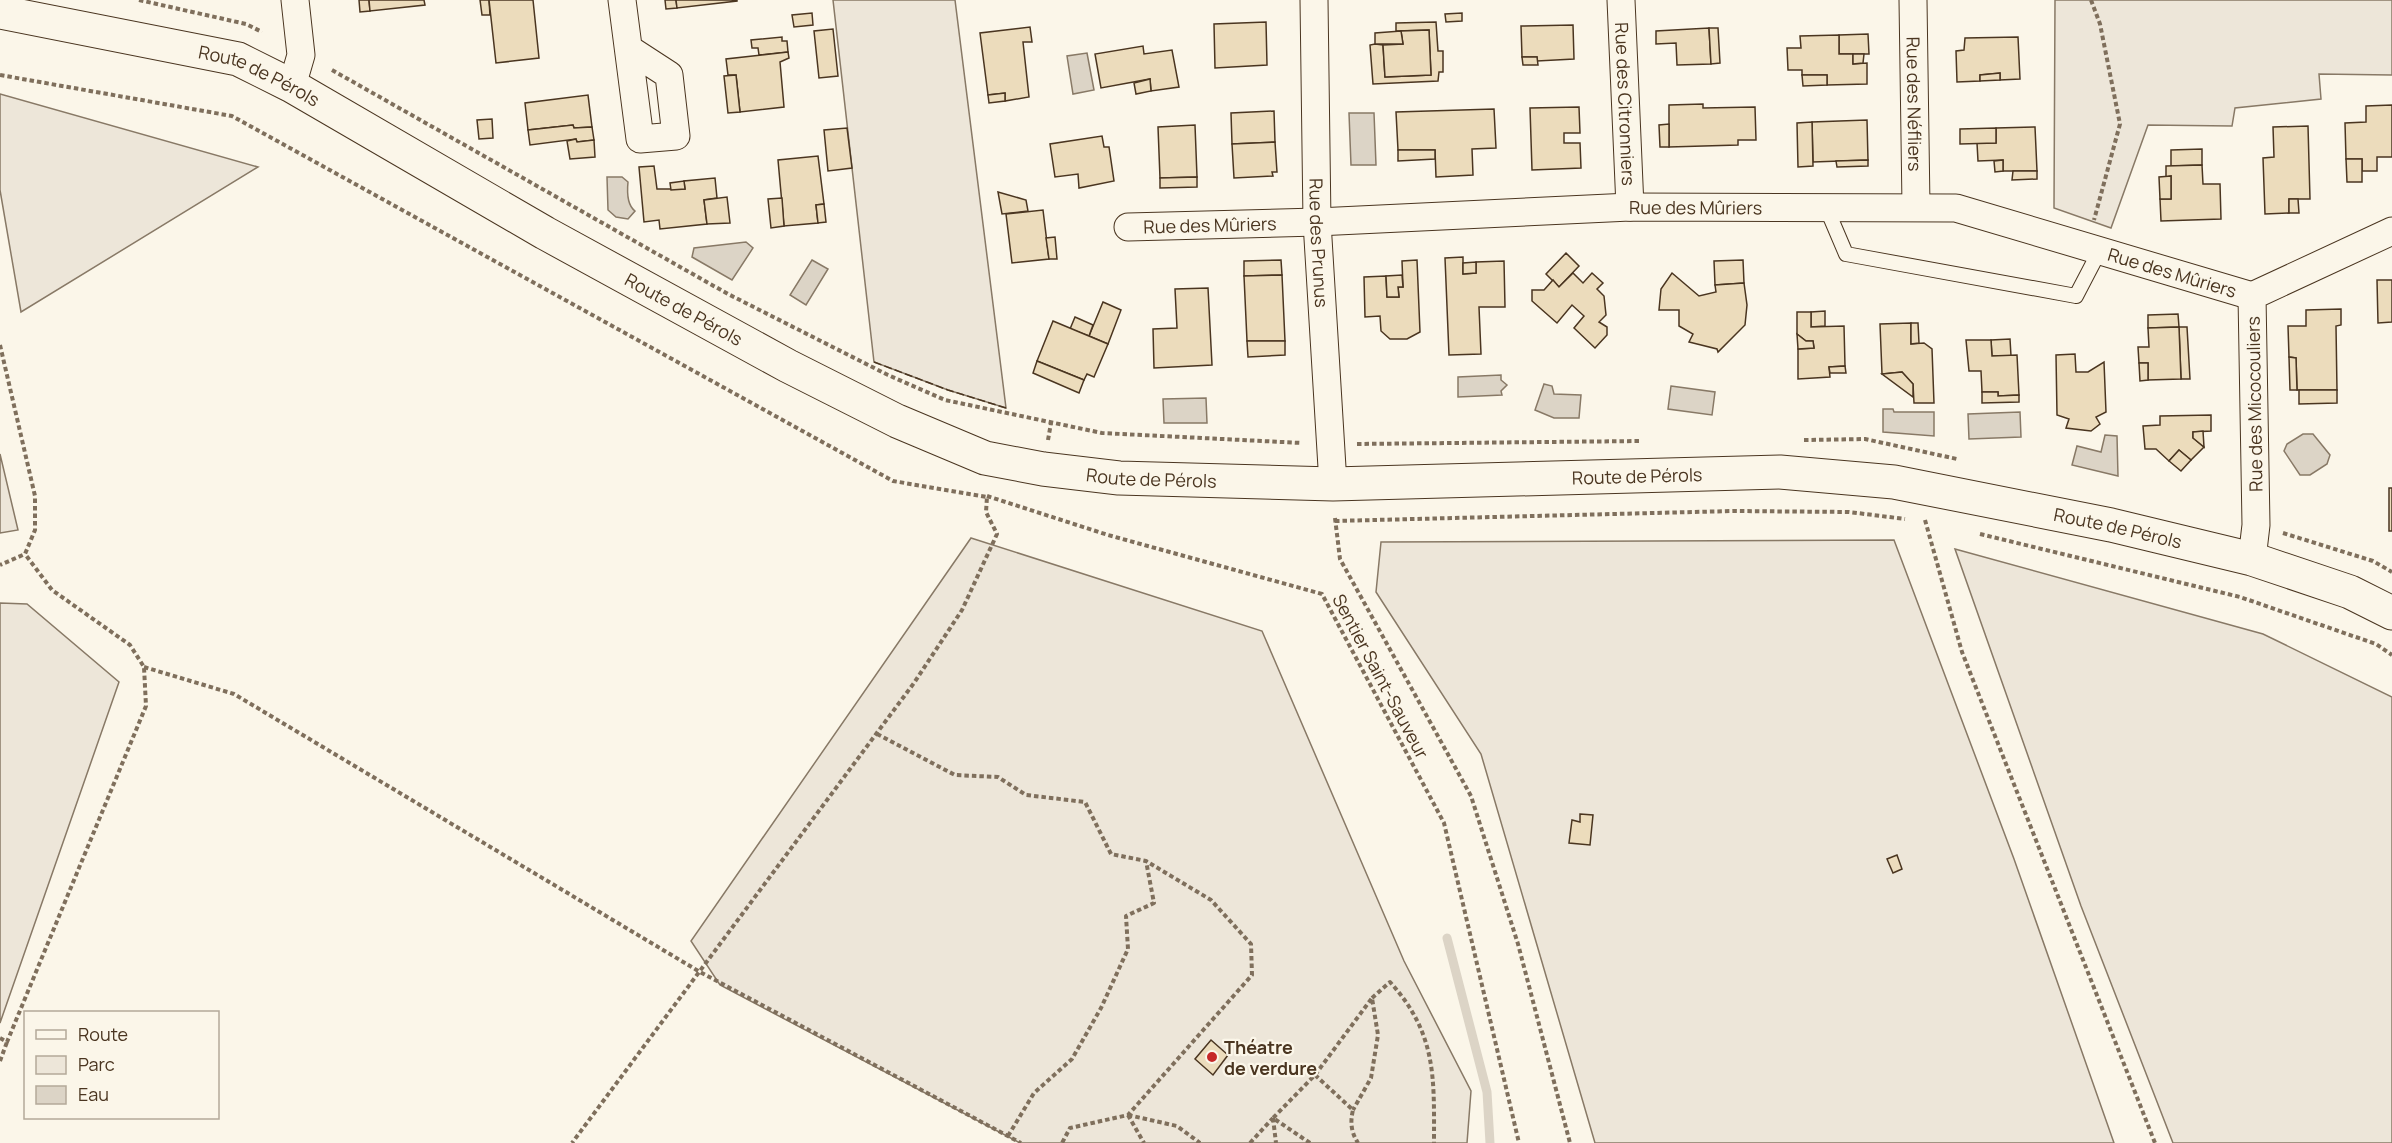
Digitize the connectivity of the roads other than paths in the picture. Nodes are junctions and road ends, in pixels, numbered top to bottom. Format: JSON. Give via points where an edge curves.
{"nodes":[{"id":1,"x":294,"y":0,"type":"edge"},
{"id":2,"x":622,"y":0,"type":"edge"},
{"id":3,"x":1314,"y":0,"type":"edge"},
{"id":4,"x":1621,"y":0,"type":"edge"},
{"id":5,"x":1913,"y":0,"type":"edge"},
{"id":6,"x":0,"y":12,"type":"edge"},
{"id":7,"x":628,"y":49,"type":"dead end"},
{"id":8,"x":296,"y":70,"type":"junction"},
{"id":9,"x":1916,"y":206,"type":"junction"},
{"id":10,"x":1630,"y":207,"type":"junction"},
{"id":11,"x":1826,"y":207,"type":"junction"},
{"id":12,"x":1317,"y":222,"type":"junction"},
{"id":13,"x":1128,"y":227,"type":"dead end"},
{"id":14,"x":2392,"y":231,"type":"edge"},
{"id":15,"x":2094,"y":248,"type":"junction"},
{"id":16,"x":2252,"y":296,"type":"junction"},
{"id":17,"x":1333,"y":484,"type":"junction"},
{"id":18,"x":2252,"y":559,"type":"junction"},
{"id":19,"x":2392,"y":613,"type":"edge"}],
"edges":[{"from":1,"to":8,"type":"street"},
{"from":2,"to":7,"type":"street"},
{"from":3,"to":12,"type":"street","name":"Rue des Prunus"},
{"from":4,"to":10,"type":"street","name":"Rue des Citronniers"},
{"from":5,"to":9,"type":"street","name":"Rue des Néfliers"},
{"from":6,"to":8,"type":"street","name":"Route de Pérols"},
{"from":8,"to":17,"type":"street","name":"Route de Pérols","via":[[545,233],[788,366],[897,421],[985,458],[1119,478]]},
{"from":9,"to":11,"type":"street","name":"Rue des Mûriers"},
{"from":9,"to":15,"type":"street","name":"Rue des Mûriers","via":[[1956,208]]},
{"from":10,"to":11,"type":"street","name":"Rue des Mûriers"},
{"from":10,"to":12,"type":"street","name":"Rue des Mûriers"},
{"from":11,"to":15,"type":"lane","via":[[1846,254],[2076,296]]},
{"from":12,"to":13,"type":"street","name":"Rue des Mûriers"},
{"from":12,"to":17,"type":"street","name":"Rue des Prunus"},
{"from":14,"to":16,"type":"street","name":"Rue des Micocouliers"},
{"from":15,"to":16,"type":"street","name":"Rue des Mûriers"},
{"from":16,"to":18,"type":"street","name":"Rue des Micocouliers","via":[[2256,525]]},
{"from":17,"to":18,"type":"street","name":"Route de Pérols","via":[[1780,472],[1924,486]]},
{"from":18,"to":19,"type":"street","name":"Route de Pérols","via":[[2350,592]]}]}
